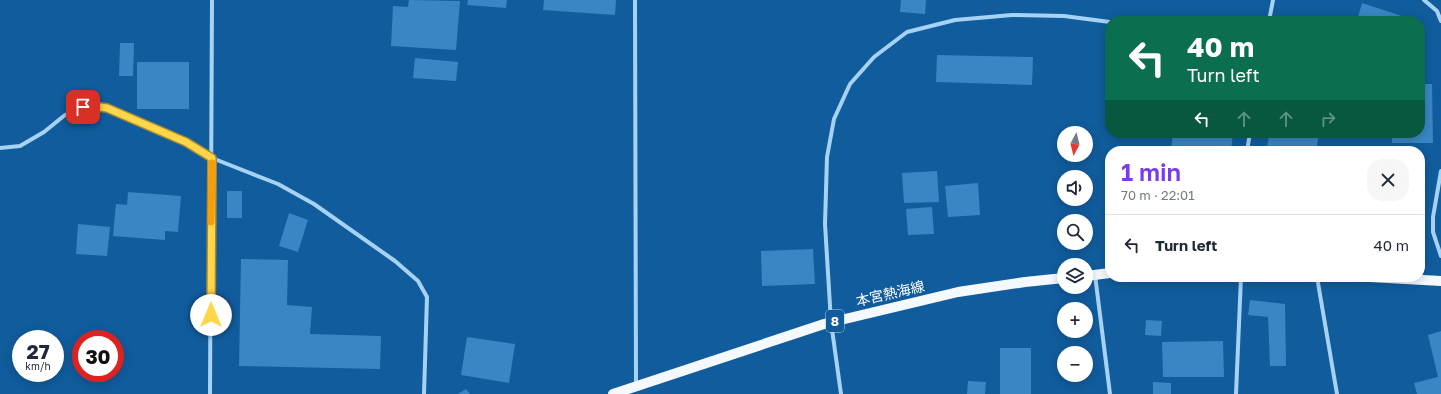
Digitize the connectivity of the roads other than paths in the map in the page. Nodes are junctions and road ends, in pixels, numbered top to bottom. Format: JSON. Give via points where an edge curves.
{"nodes":[{"id":1,"x":212,"y":0,"type":"edge"},
{"id":2,"x":635,"y":0,"type":"edge"},
{"id":3,"x":1273,"y":0,"type":"edge"},
{"id":4,"x":1424,"y":0,"type":"edge"},
{"id":5,"x":1270,"y":16,"type":"edge"},
{"id":6,"x":1105,"y":21,"type":"edge"},
{"id":7,"x":1441,"y":21,"type":"edge"},
{"id":8,"x":0,"y":148,"type":"edge"},
{"id":9,"x":212,"y":158,"type":"junction"},
{"id":10,"x":1441,"y":171,"type":"edge"},
{"id":11,"x":1441,"y":256,"type":"edge"},
{"id":12,"x":1105,"y":274,"type":"edge"},
{"id":13,"x":1093,"y":275,"type":"edge"},
{"id":14,"x":1057,"y":279,"type":"edge"},
{"id":15,"x":1425,"y":280,"type":"edge"},
{"id":16,"x":1441,"y":281,"type":"edge"},
{"id":17,"x":1241,"y":282,"type":"edge"},
{"id":18,"x":1318,"y":282,"type":"edge"},
{"id":19,"x":1093,"y":288,"type":"edge"},
{"id":20,"x":831,"y":322,"type":"junction"},
{"id":21,"x":636,"y":385,"type":"junction"},
{"id":22,"x":210,"y":394,"type":"edge"},
{"id":23,"x":424,"y":394,"type":"edge"},
{"id":24,"x":613,"y":394,"type":"edge"},
{"id":25,"x":841,"y":394,"type":"edge"},
{"id":26,"x":1110,"y":394,"type":"edge"},
{"id":27,"x":1236,"y":394,"type":"edge"},
{"id":28,"x":1337,"y":394,"type":"edge"}],
"edges":[{"from":1,"to":9,"type":"street"},
{"from":2,"to":21,"type":"street"},
{"from":3,"to":5,"type":"street"},
{"from":4,"to":7,"type":"street","via":[[1437,11]]},
{"from":6,"to":20,"type":"street","via":[[1064,16],[1012,15],[955,20],[907,32],[874,56],[850,84],[834,119],[827,156],[825,224]]},
{"from":8,"to":9,"type":"street","via":[[20,146],[44,132],[65,115],[92,106],[107,108],[186,142]]},
{"from":9,"to":22,"type":"street"},
{"from":9,"to":23,"type":"street","via":[[278,184],[314,204],[395,261],[418,281],[427,297]]},
{"from":10,"to":11,"type":"street","via":[[1433,232]]},
{"from":12,"to":13,"type":"main road"},
{"from":14,"to":20,"type":"main road","name":"本宮熱海線","number":"8","via":[[958,292]]},
{"from":15,"to":16,"type":"main road"},
{"from":17,"to":27,"type":"street"},
{"from":18,"to":28,"type":"street"},
{"from":19,"to":26,"type":"street"},
{"from":20,"to":21,"type":"main road","name":"本宮熱海線","number":"8"},
{"from":20,"to":25,"type":"street"},
{"from":21,"to":24,"type":"main road","name":"本宮熱海線","number":"8"}]}
